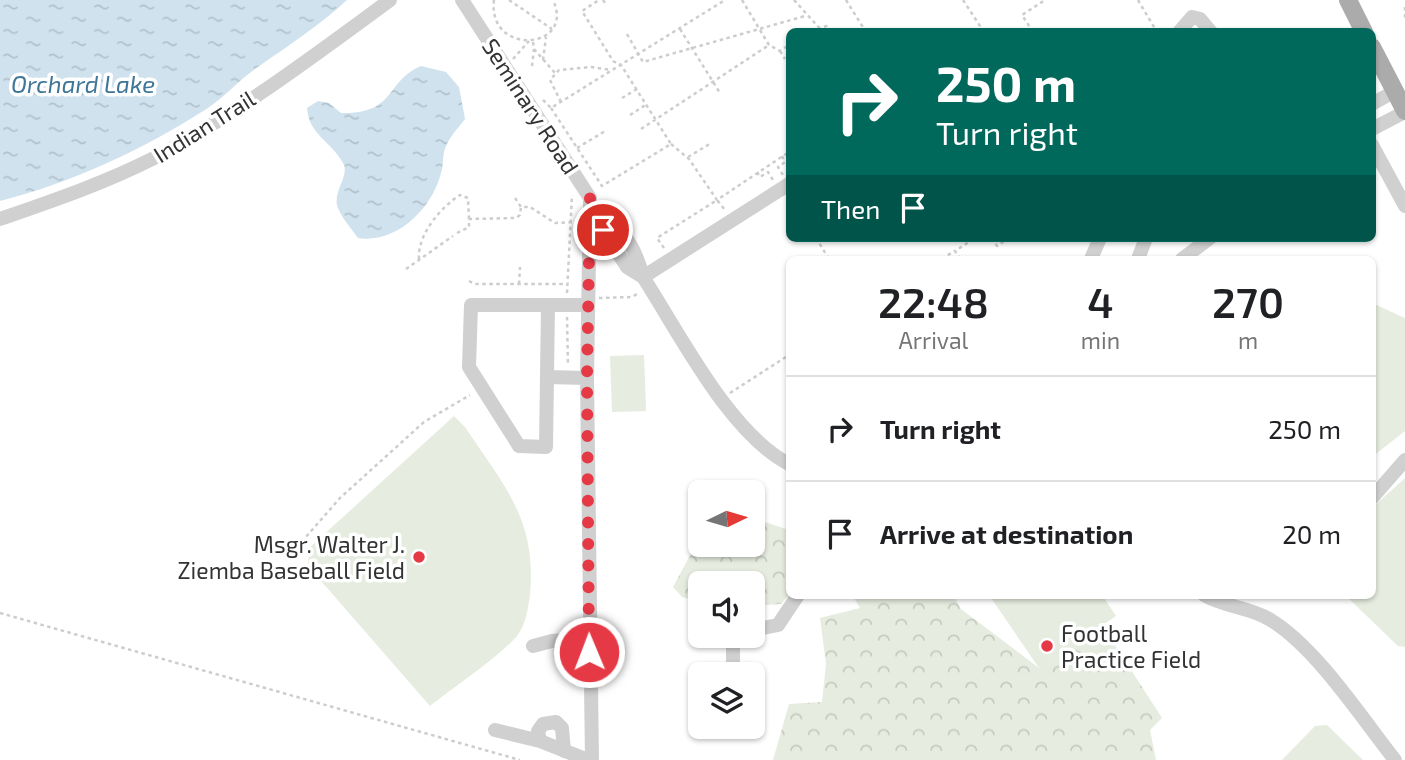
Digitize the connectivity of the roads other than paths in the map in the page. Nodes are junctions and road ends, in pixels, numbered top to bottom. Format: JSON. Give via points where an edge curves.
{"nodes":[{"id":1,"x":390,"y":0,"type":"edge"},
{"id":2,"x":462,"y":0,"type":"edge"},
{"id":3,"x":1348,"y":0,"type":"edge"},
{"id":4,"x":1182,"y":28,"type":"edge"},
{"id":5,"x":1208,"y":28,"type":"edge"},
{"id":6,"x":1362,"y":28,"type":"edge"},
{"id":7,"x":1376,"y":55,"type":"edge"},
{"id":8,"x":1395,"y":91,"type":"junction"},
{"id":9,"x":1376,"y":102,"type":"edge"},
{"id":10,"x":1405,"y":111,"type":"edge"},
{"id":11,"x":1376,"y":127,"type":"edge"},
{"id":12,"x":1376,"y":152,"type":"edge"},
{"id":13,"x":786,"y":186,"type":"edge"},
{"id":14,"x":1405,"y":206,"type":"edge"},
{"id":15,"x":0,"y":219,"type":"edge"},
{"id":16,"x":596,"y":219,"type":"junction"},
{"id":17,"x":1205,"y":242,"type":"edge"},
{"id":18,"x":1186,"y":256,"type":"edge"},
{"id":19,"x":646,"y":282,"type":"junction"},
{"id":20,"x":588,"y":302,"type":"junction"},
{"id":21,"x":548,"y":305,"type":"junction"},
{"id":22,"x":547,"y":377,"type":"junction"},
{"id":23,"x":587,"y":378,"type":"junction"},
{"id":24,"x":1405,"y":460,"type":"edge"},
{"id":25,"x":786,"y":462,"type":"edge"},
{"id":26,"x":1376,"y":493,"type":"edge"},
{"id":27,"x":795,"y":599,"type":"edge"},
{"id":28,"x":1210,"y":599,"type":"edge"},
{"id":29,"x":1229,"y":599,"type":"edge"},
{"id":30,"x":1218,"y":604,"type":"junction"},
{"id":31,"x":765,"y":628,"type":"edge"},
{"id":32,"x":589,"y":638,"type":"junction"},
{"id":33,"x":533,"y":646,"type":"dead end"},
{"id":34,"x":592,"y":724,"type":"junction"},
{"id":35,"x":495,"y":730,"type":"dead end"},
{"id":36,"x":563,"y":732,"type":"junction"},
{"id":37,"x":540,"y":741,"type":"junction"},
{"id":38,"x":565,"y":751,"type":"junction"},
{"id":39,"x":590,"y":760,"type":"edge"},
{"id":40,"x":1395,"y":760,"type":"edge"}],
"edges":[{"from":1,"to":15,"type":"street","name":"Indian Trail","via":[[163,153],[86,188]]},
{"from":2,"to":16,"type":"street","name":"Seminary Road","via":[[590,198]]},
{"from":3,"to":6,"type":"main road"},
{"from":4,"to":5,"type":"street","via":[[1192,17]]},
{"from":7,"to":8,"type":"main road"},
{"from":8,"to":9,"type":"street"},
{"from":8,"to":10,"type":"main road"},
{"from":10,"to":11,"type":"street"},
{"from":12,"to":14,"type":"street"},
{"from":13,"to":19,"type":"street","via":[[671,259]]},
{"from":16,"to":19,"type":"street","via":[[615,223],[639,260]]},
{"from":16,"to":20,"type":"street","name":"Seminary Road"},
{"from":17,"to":18,"type":"street"},
{"from":19,"to":25,"type":"street","via":[[722,399],[757,441]]},
{"from":20,"to":21,"type":"street"},
{"from":20,"to":23,"type":"street","name":"Seminary Road"},
{"from":21,"to":22,"type":"street"},
{"from":21,"to":22,"type":"street","via":[[471,305],[469,367],[519,446],[546,447]]},
{"from":22,"to":23,"type":"street"},
{"from":23,"to":32,"type":"street","name":"Seminary Road"},
{"from":24,"to":26,"type":"street"},
{"from":27,"to":31,"type":"street","via":[[779,625]]},
{"from":28,"to":30,"type":"street"},
{"from":29,"to":30,"type":"street"},
{"from":30,"to":40,"type":"street","via":[[1267,617],[1296,638]]},
{"from":32,"to":33,"type":"street"},
{"from":32,"to":34,"type":"street","name":"Seminary Road"},
{"from":34,"to":36,"type":"street"},
{"from":34,"to":39,"type":"street","name":"Seminary Road"},
{"from":35,"to":37,"type":"street"},
{"from":36,"to":37,"type":"street","via":[[555,722],[546,722],[538,732]]},
{"from":36,"to":38,"type":"street"},
{"from":37,"to":38,"type":"street"},
{"from":38,"to":39,"type":"street"}]}
